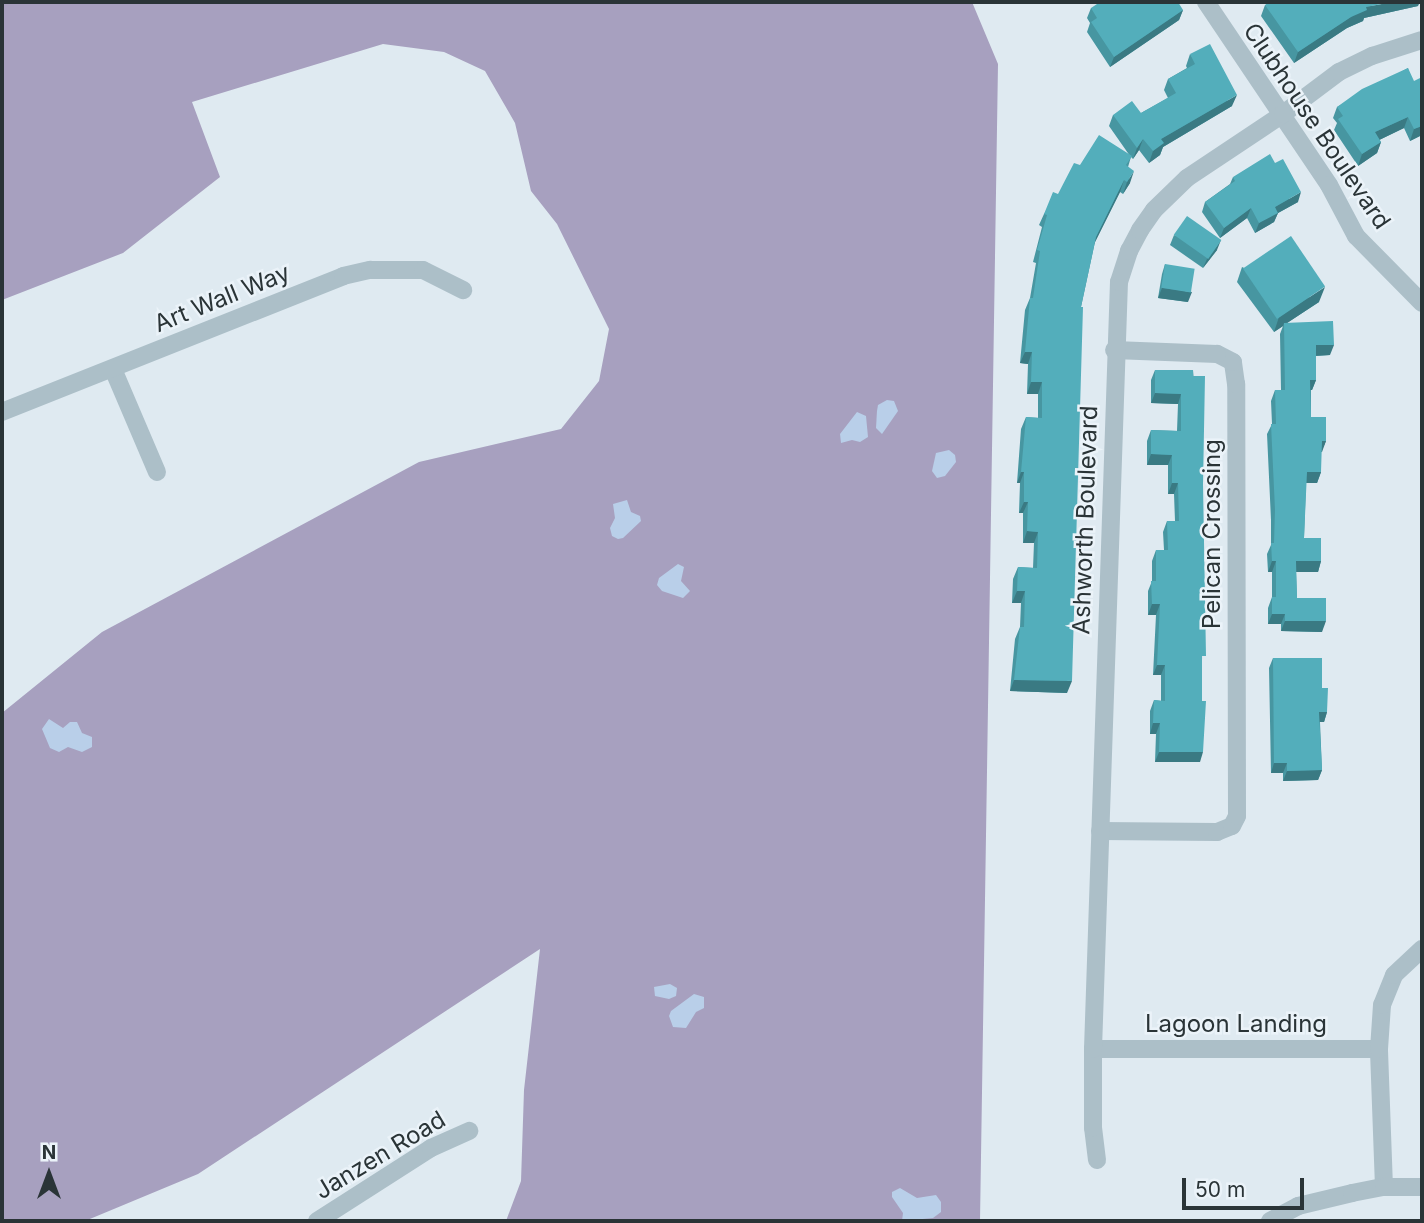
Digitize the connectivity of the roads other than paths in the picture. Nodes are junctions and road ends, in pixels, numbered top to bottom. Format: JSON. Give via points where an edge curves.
{"nodes":[{"id":1,"x":1206,"y":2,"type":"edge"},
{"id":2,"x":1422,"y":40,"type":"edge"},
{"id":3,"x":1283,"y":114,"type":"junction"},
{"id":4,"x":463,"y":290,"type":"dead end"},
{"id":5,"x":1422,"y":303,"type":"edge"},
{"id":6,"x":1114,"y":350,"type":"junction"},
{"id":7,"x":113,"y":369,"type":"junction"},
{"id":8,"x":2,"y":412,"type":"edge"},
{"id":9,"x":157,"y":472,"type":"dead end"},
{"id":10,"x":1100,"y":831,"type":"junction"},
{"id":11,"x":1422,"y":949,"type":"edge"},
{"id":12,"x":1093,"y":1049,"type":"junction"},
{"id":13,"x":1379,"y":1049,"type":"junction"},
{"id":14,"x":469,"y":1131,"type":"dead end"},
{"id":15,"x":1097,"y":1160,"type":"dead end"},
{"id":16,"x":1384,"y":1187,"type":"junction"},
{"id":17,"x":1422,"y":1187,"type":"edge"},
{"id":18,"x":317,"y":1221,"type":"edge"},
{"id":19,"x":1270,"y":1221,"type":"edge"}],
"edges":[{"from":1,"to":3,"type":"street","name":"Clubhouse Boulevard"},
{"from":2,"to":3,"type":"street","name":"Ashworth Boulevard","via":[[1339,72]]},
{"from":3,"to":5,"type":"street","name":"Clubhouse Boulevard","via":[[1356,236]]},
{"from":3,"to":6,"type":"street","name":"Ashworth Boulevard","via":[[1187,178],[1154,210],[1129,251],[1119,282]]},
{"from":4,"to":7,"type":"street","name":"Art Wall Way","via":[[423,270],[370,270],[343,276]]},
{"from":6,"to":10,"type":"street","name":"Ashworth Boulevard"},
{"from":6,"to":10,"type":"street","name":"Pelican Crossing","via":[[1217,354],[1233,362],[1237,384],[1237,816],[1232,826],[1217,832]]},
{"from":7,"to":8,"type":"street","name":"Art Wall Way"},
{"from":7,"to":9,"type":"street"},
{"from":10,"to":12,"type":"street","name":"Ashworth Boulevard"},
{"from":11,"to":13,"type":"street","via":[[1394,975],[1386,993]]},
{"from":12,"to":13,"type":"street","name":"Lagoon Landing"},
{"from":12,"to":15,"type":"street","name":"Ashworth Boulevard"},
{"from":13,"to":16,"type":"street"},
{"from":14,"to":18,"type":"street","name":"Janzen Road","via":[[431,1149]]},
{"from":16,"to":17,"type":"street"},
{"from":16,"to":19,"type":"street","via":[[1298,1206]]}]}
